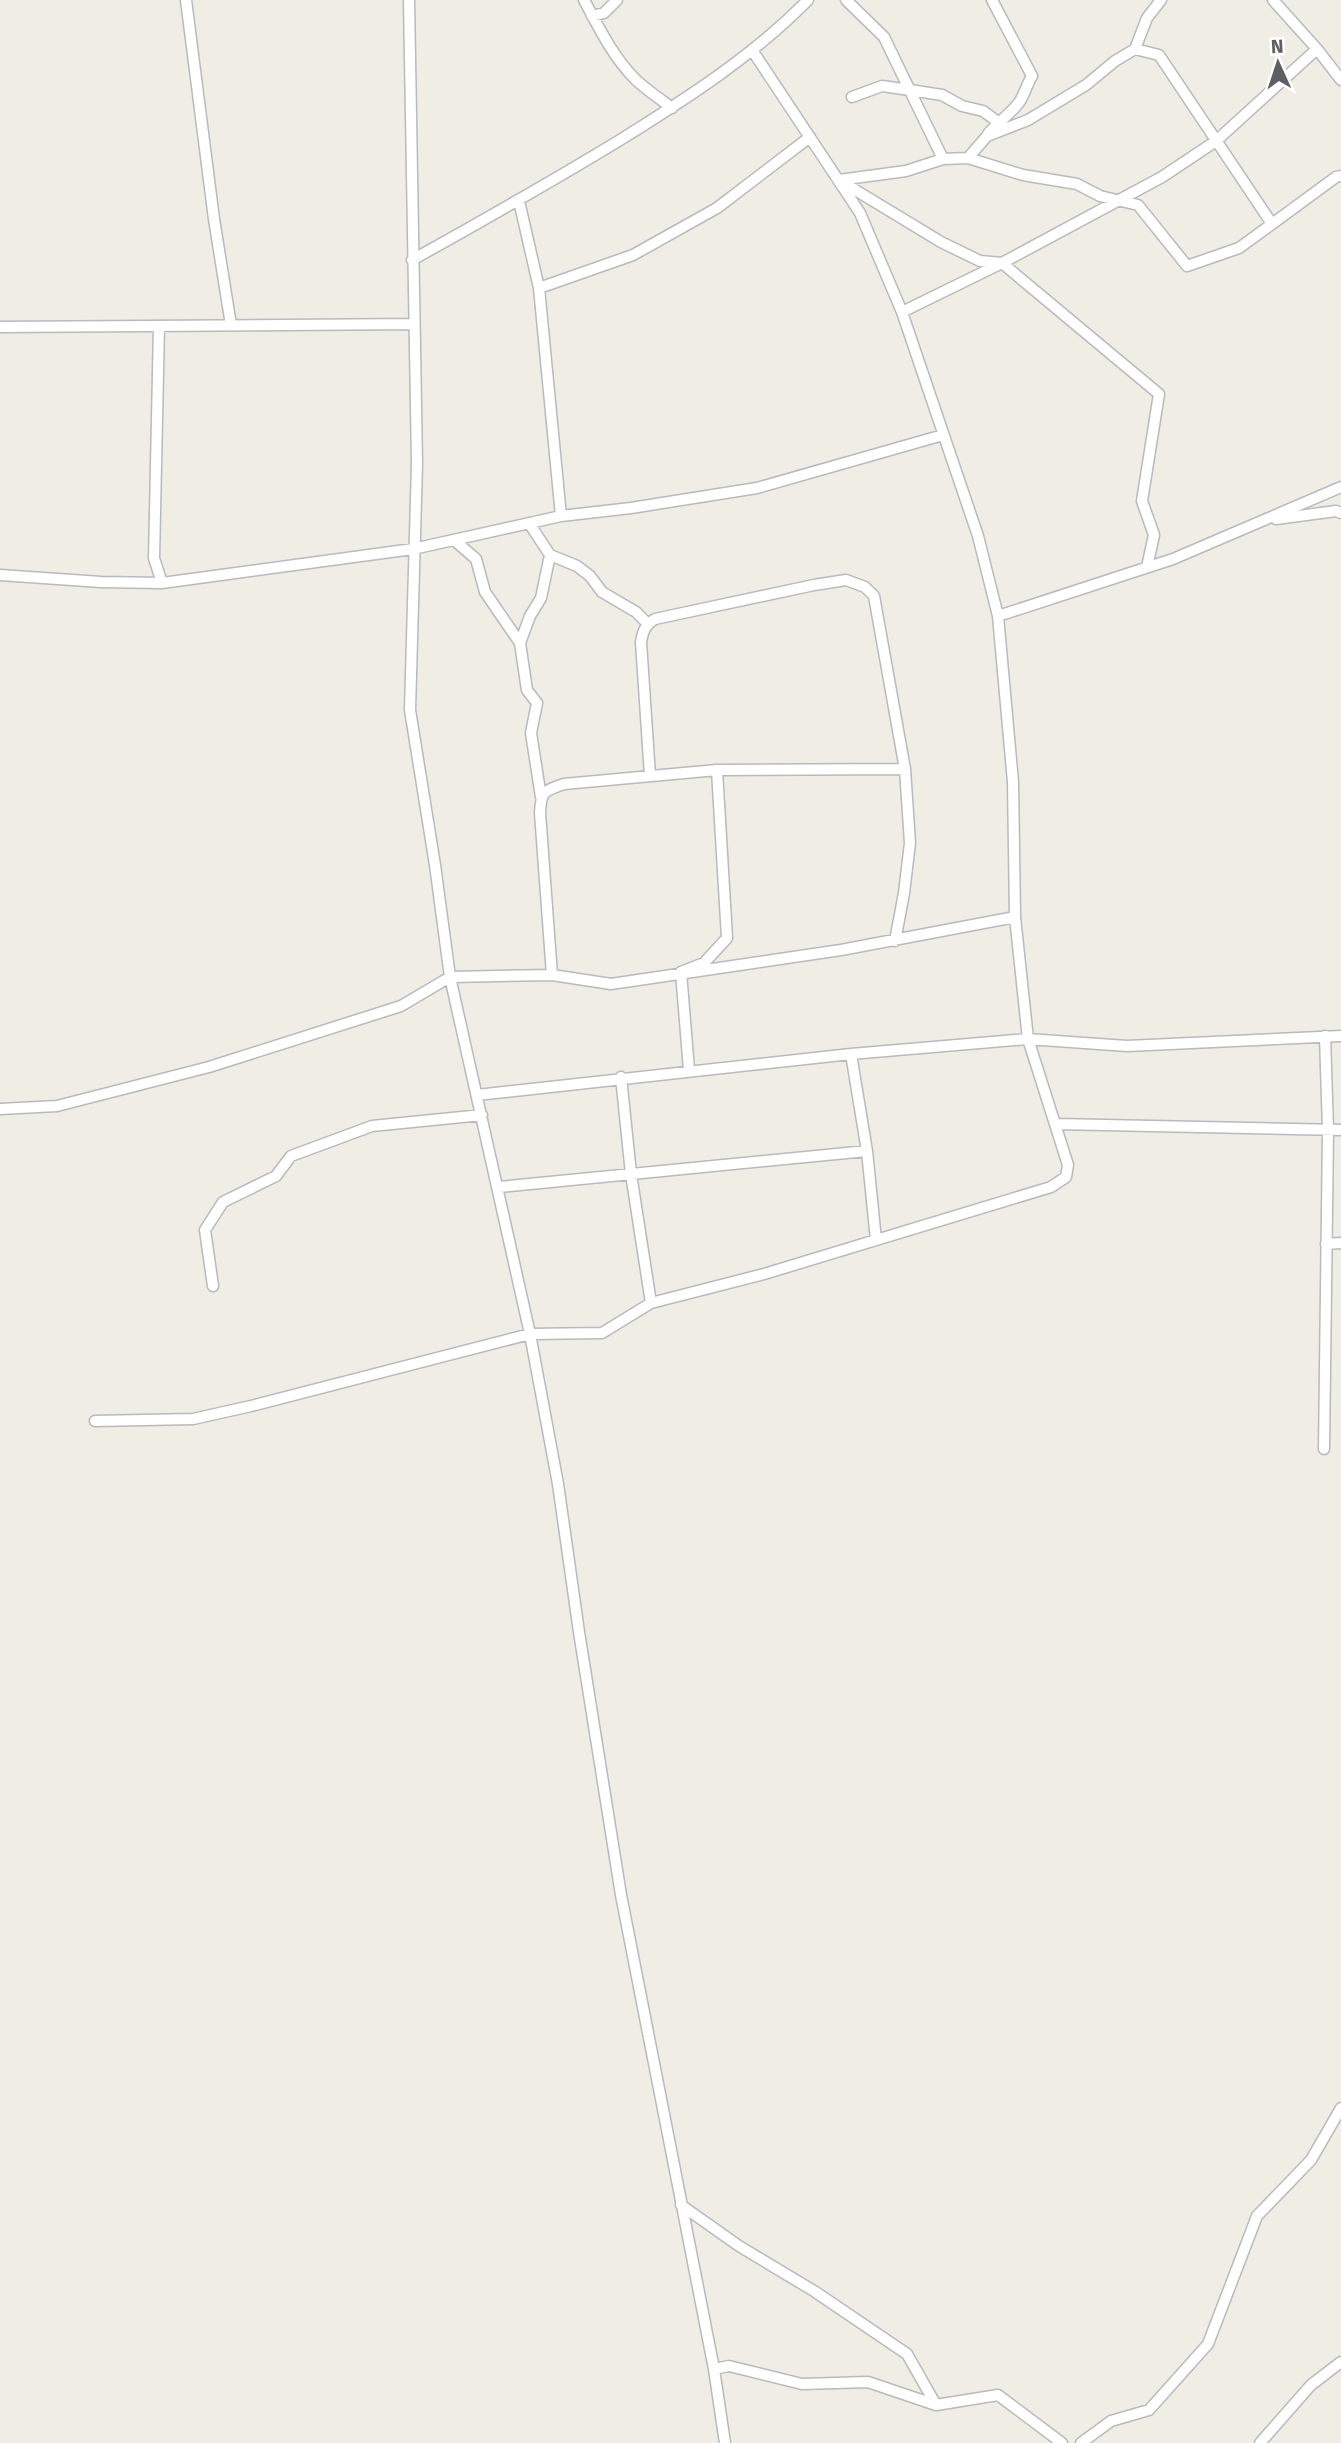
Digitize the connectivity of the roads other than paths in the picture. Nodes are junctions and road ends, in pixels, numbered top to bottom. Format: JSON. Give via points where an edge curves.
{"nodes":[{"id":1,"x":186,"y":0,"type":"edge"},
{"id":2,"x":409,"y":0,"type":"edge"},
{"id":3,"x":584,"y":0,"type":"edge"},
{"id":4,"x":617,"y":0,"type":"edge"},
{"id":5,"x":808,"y":0,"type":"edge"},
{"id":6,"x":846,"y":0,"type":"edge"},
{"id":7,"x":992,"y":0,"type":"edge"},
{"id":8,"x":1161,"y":0,"type":"edge"},
{"id":9,"x":1273,"y":0,"type":"edge"},
{"id":10,"x":592,"y":16,"type":"junction"},
{"id":11,"x":1135,"y":49,"type":"junction"},
{"id":12,"x":1317,"y":49,"type":"junction"},
{"id":13,"x":752,"y":50,"type":"junction"},
{"id":14,"x":1341,"y":80,"type":"edge"},
{"id":15,"x":910,"y":90,"type":"junction"},
{"id":16,"x":852,"y":97,"type":"dead end"},
{"id":17,"x":672,"y":108,"type":"junction"},
{"id":18,"x":998,"y":122,"type":"junction"},
{"id":19,"x":987,"y":136,"type":"junction"},
{"id":20,"x":810,"y":137,"type":"junction"},
{"id":21,"x":1216,"y":141,"type":"junction"},
{"id":22,"x":968,"y":158,"type":"junction"},
{"id":23,"x":943,"y":159,"type":"junction"},
{"id":24,"x":1341,"y":176,"type":"edge"},
{"id":25,"x":839,"y":180,"type":"junction"},
{"id":26,"x":1122,"y":200,"type":"junction"},
{"id":27,"x":519,"y":201,"type":"junction"},
{"id":28,"x":1272,"y":224,"type":"junction"},
{"id":29,"x":412,"y":260,"type":"junction"},
{"id":30,"x":1002,"y":262,"type":"junction"},
{"id":31,"x":539,"y":288,"type":"junction"},
{"id":32,"x":902,"y":312,"type":"junction"},
{"id":33,"x":414,"y":324,"type":"junction"},
{"id":34,"x":231,"y":325,"type":"junction"},
{"id":35,"x":159,"y":326,"type":"junction"},
{"id":36,"x":0,"y":327,"type":"edge"},
{"id":37,"x":943,"y":435,"type":"junction"},
{"id":38,"x":1341,"y":487,"type":"edge"},
{"id":39,"x":1341,"y":513,"type":"edge"},
{"id":40,"x":561,"y":516,"type":"junction"},
{"id":41,"x":1262,"y":521,"type":"junction"},
{"id":42,"x":529,"y":523,"type":"junction"},
{"id":43,"x":454,"y":540,"type":"junction"},
{"id":44,"x":413,"y":549,"type":"junction"},
{"id":45,"x":550,"y":555,"type":"junction"},
{"id":46,"x":1147,"y":567,"type":"junction"},
{"id":47,"x":0,"y":575,"type":"edge"},
{"id":48,"x":162,"y":583,"type":"junction"},
{"id":49,"x":998,"y":616,"type":"junction"},
{"id":50,"x":647,"y":623,"type":"junction"},
{"id":51,"x":520,"y":643,"type":"junction"},
{"id":52,"x":905,"y":769,"type":"junction"},
{"id":53,"x":717,"y":770,"type":"junction"},
{"id":54,"x":650,"y":776,"type":"junction"},
{"id":55,"x":541,"y":797,"type":"junction"},
{"id":56,"x":1015,"y":917,"type":"junction"},
{"id":57,"x":895,"y":941,"type":"junction"},
{"id":58,"x":681,"y":972,"type":"junction"},
{"id":59,"x":552,"y":975,"type":"junction"},
{"id":60,"x":450,"y":976,"type":"junction"},
{"id":61,"x":1325,"y":1036,"type":"junction"},
{"id":62,"x":1341,"y":1036,"type":"edge"},
{"id":63,"x":1028,"y":1039,"type":"junction"},
{"id":64,"x":851,"y":1054,"type":"junction"},
{"id":65,"x":689,"y":1070,"type":"junction"},
{"id":66,"x":621,"y":1077,"type":"junction"},
{"id":67,"x":477,"y":1095,"type":"junction"},
{"id":68,"x":0,"y":1109,"type":"edge"},
{"id":69,"x":482,"y":1115,"type":"junction"},
{"id":70,"x":1056,"y":1125,"type":"junction"},
{"id":71,"x":1328,"y":1130,"type":"junction"},
{"id":72,"x":1341,"y":1130,"type":"edge"},
{"id":73,"x":867,"y":1152,"type":"junction"},
{"id":74,"x":631,"y":1174,"type":"junction"},
{"id":75,"x":499,"y":1187,"type":"junction"},
{"id":76,"x":876,"y":1240,"type":"junction"},
{"id":77,"x":1341,"y":1243,"type":"edge"},
{"id":78,"x":1326,"y":1244,"type":"junction"},
{"id":79,"x":213,"y":1286,"type":"dead end"},
{"id":80,"x":652,"y":1303,"type":"junction"},
{"id":81,"x":530,"y":1334,"type":"junction"},
{"id":82,"x":95,"y":1421,"type":"dead end"},
{"id":83,"x":1324,"y":1449,"type":"dead end"},
{"id":84,"x":1341,"y":2108,"type":"edge"},
{"id":85,"x":681,"y":2205,"type":"junction"},
{"id":86,"x":1341,"y":2361,"type":"edge"},
{"id":87,"x":714,"y":2369,"type":"junction"},
{"id":88,"x":936,"y":2405,"type":"junction"},
{"id":89,"x":725,"y":2443,"type":"edge"},
{"id":90,"x":1062,"y":2443,"type":"edge"},
{"id":91,"x":1081,"y":2443,"type":"edge"},
{"id":92,"x":1260,"y":2443,"type":"edge"}],
"edges":[{"from":1,"to":34,"type":"street"},
{"from":2,"to":29,"type":"street"},
{"from":3,"to":10,"type":"street"},
{"from":4,"to":10,"type":"street"},
{"from":5,"to":13,"type":"street"},
{"from":6,"to":15,"type":"street","via":[[884,37]]},
{"from":7,"to":18,"type":"street","via":[[1032,76],[1019,102]]},
{"from":8,"to":11,"type":"street","via":[[1147,18]]},
{"from":9,"to":12,"type":"street"},
{"from":10,"to":17,"type":"street","via":[[621,64]]},
{"from":11,"to":19,"type":"street","via":[[1028,120]]},
{"from":11,"to":21,"type":"street","via":[[1159,55]]},
{"from":12,"to":14,"type":"street"},
{"from":12,"to":21,"type":"street"},
{"from":13,"to":17,"type":"street"},
{"from":13,"to":20,"type":"street"},
{"from":15,"to":16,"type":"street","via":[[882,86]]},
{"from":15,"to":18,"type":"street","via":[[942,95]]},
{"from":15,"to":23,"type":"street"},
{"from":17,"to":27,"type":"street"},
{"from":18,"to":19,"type":"street"},
{"from":19,"to":22,"type":"street"},
{"from":20,"to":25,"type":"street"},
{"from":20,"to":31,"type":"street","via":[[717,208],[633,255]]},
{"from":21,"to":26,"type":"street"},
{"from":21,"to":28,"type":"street"},
{"from":22,"to":23,"type":"street"},
{"from":22,"to":26,"type":"street","via":[[1023,175],[1077,184],[1100,196]]},
{"from":23,"to":25,"type":"street","via":[[906,171]]},
{"from":24,"to":28,"type":"street"},
{"from":25,"to":30,"type":"street","via":[[942,242],[980,261]]},
{"from":25,"to":32,"type":"street","via":[[860,213]]},
{"from":26,"to":28,"type":"street","via":[[1138,205],[1186,266],[1239,248]]},
{"from":26,"to":30,"type":"street"},
{"from":27,"to":29,"type":"street"},
{"from":27,"to":31,"type":"street"},
{"from":29,"to":33,"type":"street"},
{"from":30,"to":32,"type":"street"},
{"from":30,"to":46,"type":"street","via":[[1159,394],[1142,501],[1154,534]]},
{"from":31,"to":40,"type":"street"},
{"from":32,"to":37,"type":"street"},
{"from":33,"to":34,"type":"street"},
{"from":33,"to":44,"type":"street","via":[[417,464]]},
{"from":34,"to":35,"type":"street"},
{"from":35,"to":36,"type":"street"},
{"from":35,"to":48,"type":"street","via":[[155,558]]},
{"from":37,"to":40,"type":"street","via":[[757,488]]},
{"from":37,"to":49,"type":"street","via":[[978,536]]},
{"from":38,"to":41,"type":"street"},
{"from":39,"to":41,"type":"street"},
{"from":40,"to":42,"type":"street"},
{"from":41,"to":46,"type":"street"},
{"from":42,"to":43,"type":"street"},
{"from":42,"to":45,"type":"street"},
{"from":43,"to":44,"type":"street"},
{"from":43,"to":51,"type":"street","via":[[476,559],[485,592]]},
{"from":44,"to":48,"type":"street"},
{"from":44,"to":60,"type":"street","via":[[410,710]]},
{"from":45,"to":50,"type":"street","via":[[577,566],[602,592]]},
{"from":45,"to":51,"type":"street","via":[[541,598]]},
{"from":46,"to":49,"type":"street"},
{"from":47,"to":48,"type":"street"},
{"from":49,"to":56,"type":"street","via":[[1013,782]]},
{"from":50,"to":52,"type":"street","via":[[814,584],[846,580],[865,587],[874,596]]},
{"from":50,"to":54,"type":"street","via":[[642,642]]},
{"from":51,"to":55,"type":"street","via":[[527,690],[537,703],[531,733]]},
{"from":52,"to":53,"type":"street"},
{"from":52,"to":57,"type":"street","via":[[910,843]]},
{"from":53,"to":54,"type":"street"},
{"from":53,"to":58,"type":"street","via":[[727,937],[705,963]]},
{"from":54,"to":55,"type":"street","via":[[564,784]]},
{"from":55,"to":59,"type":"street"},
{"from":56,"to":57,"type":"street"},
{"from":56,"to":63,"type":"street"},
{"from":57,"to":58,"type":"street"},
{"from":58,"to":59,"type":"street","via":[[611,984]]},
{"from":58,"to":65,"type":"street"},
{"from":59,"to":60,"type":"street"},
{"from":60,"to":67,"type":"street"},
{"from":60,"to":68,"type":"street","via":[[401,1006],[209,1067],[57,1106]]},
{"from":61,"to":62,"type":"street"},
{"from":61,"to":63,"type":"street","via":[[1127,1046]]},
{"from":61,"to":71,"type":"street"},
{"from":63,"to":64,"type":"street"},
{"from":63,"to":70,"type":"street"},
{"from":64,"to":65,"type":"street"},
{"from":64,"to":73,"type":"street"},
{"from":65,"to":66,"type":"street"},
{"from":66,"to":67,"type":"street"},
{"from":66,"to":74,"type":"street"},
{"from":67,"to":69,"type":"street"},
{"from":69,"to":75,"type":"street"},
{"from":69,"to":79,"type":"street","via":[[372,1126],[291,1156],[276,1176],[223,1202],[205,1230]]},
{"from":70,"to":71,"type":"street"},
{"from":70,"to":76,"type":"street","via":[[1068,1165],[1066,1177],[1059,1183]]},
{"from":71,"to":72,"type":"street"},
{"from":71,"to":78,"type":"street"},
{"from":73,"to":74,"type":"street"},
{"from":73,"to":76,"type":"street"},
{"from":74,"to":75,"type":"street"},
{"from":74,"to":80,"type":"street"},
{"from":75,"to":81,"type":"street"},
{"from":76,"to":80,"type":"street"},
{"from":77,"to":78,"type":"street"},
{"from":78,"to":83,"type":"street"},
{"from":80,"to":81,"type":"street","via":[[602,1334]]},
{"from":81,"to":82,"type":"street","via":[[193,1419]]},
{"from":81,"to":85,"type":"street","via":[[558,1484],[621,1895]]},
{"from":84,"to":91,"type":"street","via":[[1311,2160],[1257,2216],[1208,2344],[1149,2410],[1111,2421]]},
{"from":85,"to":87,"type":"street"},
{"from":85,"to":88,"type":"street","via":[[907,2354]]},
{"from":86,"to":92,"type":"street","via":[[1311,2385]]},
{"from":87,"to":88,"type":"street","via":[[729,2366],[803,2384],[869,2382]]},
{"from":87,"to":89,"type":"street"},
{"from":88,"to":90,"type":"street","via":[[998,2395]]}]}
